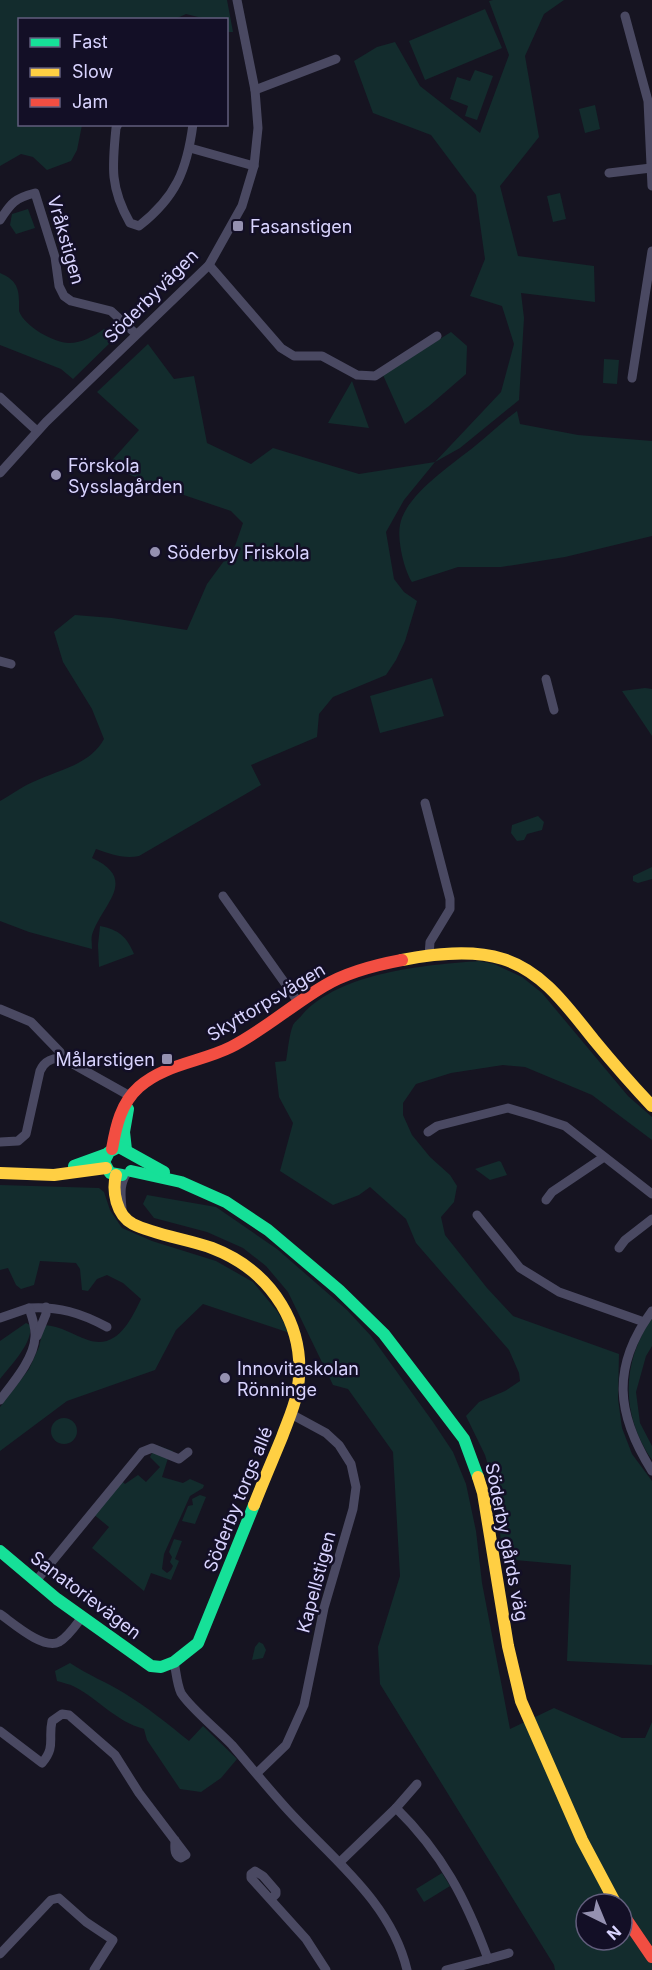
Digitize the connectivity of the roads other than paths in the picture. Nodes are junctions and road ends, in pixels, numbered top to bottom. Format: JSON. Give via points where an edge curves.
{"nodes":[{"id":1,"x":237,"y":0,"type":"edge"},
{"id":2,"x":625,"y":16,"type":"dead end"},
{"id":3,"x":336,"y":59,"type":"dead end"},
{"id":4,"x":255,"y":90,"type":"junction"},
{"id":5,"x":117,"y":126,"type":"edge"},
{"id":6,"x":193,"y":126,"type":"edge"},
{"id":7,"x":190,"y":148,"type":"junction"},
{"id":8,"x":254,"y":166,"type":"junction"},
{"id":9,"x":651,"y":168,"type":"edge"},
{"id":10,"x":609,"y":173,"type":"dead end"},
{"id":11,"x":652,"y":186,"type":"edge"},
{"id":12,"x":0,"y":220,"type":"edge"},
{"id":13,"x":652,"y":251,"type":"edge"},
{"id":14,"x":209,"y":265,"type":"junction"},
{"id":15,"x":136,"y":334,"type":"junction"},
{"id":16,"x":437,"y":336,"type":"dead end"},
{"id":17,"x":632,"y":378,"type":"dead end"},
{"id":18,"x":0,"y":397,"type":"edge"},
{"id":19,"x":37,"y":431,"type":"junction"},
{"id":20,"x":0,"y":473,"type":"edge"},
{"id":21,"x":0,"y":661,"type":"edge"},
{"id":22,"x":11,"y":664,"type":"dead end"},
{"id":23,"x":546,"y":679,"type":"dead end"},
{"id":24,"x":554,"y":710,"type":"dead end"},
{"id":25,"x":425,"y":803,"type":"dead end"},
{"id":26,"x":223,"y":896,"type":"dead end"},
{"id":27,"x":429,"y":956,"type":"junction"},
{"id":28,"x":299,"y":1003,"type":"junction"},
{"id":29,"x":0,"y":1009,"type":"edge"},
{"id":30,"x":61,"y":1058,"type":"junction"},
{"id":31,"x":130,"y":1096,"type":"junction"},
{"id":32,"x":652,"y":1106,"type":"edge"},
{"id":33,"x":428,"y":1132,"type":"dead end"},
{"id":34,"x":0,"y":1142,"type":"edge"},
{"id":35,"x":110,"y":1151,"type":"junction"},
{"id":36,"x":128,"y":1151,"type":"junction"},
{"id":37,"x":604,"y":1157,"type":"junction"},
{"id":38,"x":120,"y":1172,"type":"junction"},
{"id":39,"x":0,"y":1173,"type":"edge"},
{"id":40,"x":38,"y":1175,"type":"junction"},
{"id":41,"x":187,"y":1184,"type":"junction"},
{"id":42,"x":652,"y":1194,"type":"edge"},
{"id":43,"x":546,"y":1200,"type":"dead end"},
{"id":44,"x":477,"y":1215,"type":"dead end"},
{"id":45,"x":652,"y":1220,"type":"edge"},
{"id":46,"x":619,"y":1248,"type":"dead end"},
{"id":47,"x":46,"y":1307,"type":"junction"},
{"id":48,"x":28,"y":1308,"type":"junction"},
{"id":49,"x":652,"y":1311,"type":"edge"},
{"id":50,"x":0,"y":1318,"type":"edge"},
{"id":51,"x":644,"y":1322,"type":"junction"},
{"id":52,"x":107,"y":1327,"type":"dead end"},
{"id":53,"x":36,"y":1338,"type":"junction"},
{"id":54,"x":0,"y":1400,"type":"edge"},
{"id":55,"x":291,"y":1414,"type":"junction"},
{"id":56,"x":188,"y":1452,"type":"dead end"},
{"id":57,"x":652,"y":1471,"type":"edge"},
{"id":58,"x":0,"y":1551,"type":"edge"},
{"id":59,"x":36,"y":1581,"type":"junction"},
{"id":60,"x":0,"y":1614,"type":"edge"},
{"id":61,"x":82,"y":1617,"type":"junction"},
{"id":62,"x":174,"y":1662,"type":"junction"},
{"id":63,"x":0,"y":1731,"type":"edge"},
{"id":64,"x":257,"y":1773,"type":"junction"},
{"id":65,"x":417,"y":1784,"type":"dead end"},
{"id":66,"x":396,"y":1808,"type":"junction"},
{"id":67,"x":175,"y":1840,"type":"dead end"},
{"id":68,"x":340,"y":1862,"type":"junction"},
{"id":69,"x":610,"y":1892,"type":"edge"},
{"id":70,"x":271,"y":1899,"type":"dead end"},
{"id":71,"x":634,"y":1931,"type":"edge"},
{"id":72,"x":509,"y":1953,"type":"dead end"},
{"id":73,"x":0,"y":1954,"type":"edge"},
{"id":74,"x":652,"y":1957,"type":"edge"},
{"id":75,"x":488,"y":1959,"type":"junction"},
{"id":76,"x":94,"y":1970,"type":"edge"},
{"id":77,"x":326,"y":1970,"type":"edge"},
{"id":78,"x":407,"y":1970,"type":"edge"},
{"id":79,"x":446,"y":1970,"type":"edge"}],
"edges":[{"from":1,"to":4,"type":"street","name":"Söderbyvägen"},
{"from":2,"to":9,"type":"street","via":[[648,101]]},
{"from":3,"to":4,"type":"street"},
{"from":4,"to":8,"type":"street","name":"Söderbyvägen","via":[[258,128]]},
{"from":5,"to":7,"type":"street","via":[[113,179],[116,196],[133,225],[139,226],[157,212],[172,193]]},
{"from":6,"to":7,"type":"street"},
{"from":7,"to":8,"type":"street"},
{"from":8,"to":14,"type":"street","name":"Söderbyvägen","via":[[242,206]]},
{"from":9,"to":10,"type":"street"},
{"from":9,"to":11,"type":"street"},
{"from":12,"to":15,"type":"street","name":"Vråkstigen","via":[[19,197],[35,193],[64,296],[111,311]]},
{"from":13,"to":17,"type":"street"},
{"from":14,"to":15,"type":"street","name":"Söderbyvägen"},
{"from":14,"to":16,"type":"street","via":[[281,348],[294,356],[322,356],[357,375],[375,376]]},
{"from":15,"to":19,"type":"street","name":"Söderbyvägen"},
{"from":18,"to":19,"type":"street"},
{"from":19,"to":20,"type":"street","name":"Söderbyvägen"},
{"from":21,"to":22,"type":"street"},
{"from":23,"to":24,"type":"street"},
{"from":25,"to":27,"type":"street","via":[[450,899],[450,909],[430,942]]},
{"from":26,"to":28,"type":"street"},
{"from":27,"to":28,"type":"street","name":"Skyttorpsvägen","via":[[354,973],[326,984]]},
{"from":27,"to":32,"type":"street","name":"Skyttorpsvägen","via":[[489,955],[516,963],[542,980]]},
{"from":28,"to":31,"type":"street","name":"Skyttorpsvägen","via":[[232,1047],[169,1070]]},
{"from":29,"to":30,"type":"street","via":[[31,1022],[60,1052]]},
{"from":30,"to":31,"type":"street"},
{"from":30,"to":34,"type":"street","via":[[42,1065],[26,1134],[18,1142]]},
{"from":31,"to":35,"type":"street","name":"Skyttorpsvägen","via":[[121,1111]]},
{"from":31,"to":36,"type":"street","via":[[124,1132]]},
{"from":33,"to":37,"type":"street","via":[[437,1126],[508,1108],[565,1126]]},
{"from":35,"to":36,"type":"street"},
{"from":35,"to":38,"type":"street","via":[[104,1162]]},
{"from":35,"to":40,"type":"street","name":"Söderby gårds väg","via":[[87,1162]]},
{"from":36,"to":38,"type":"street","via":[[133,1159]]},
{"from":36,"to":41,"type":"street","name":"Söderby gårds väg"},
{"from":37,"to":42,"type":"street"},
{"from":37,"to":43,"type":"street"},
{"from":38,"to":40,"type":"street","name":"Söderby gårds väg"},
{"from":38,"to":41,"type":"street","name":"Söderby gårds väg"},
{"from":38,"to":55,"type":"street","name":"Söderby torgs allé","via":[[114,1197],[131,1222],[227,1255],[252,1270],[284,1306],[298,1354],[297,1394]]},
{"from":39,"to":40,"type":"street","name":"Söderby gårds väg"},
{"from":41,"to":69,"type":"street","name":"Söderby gårds väg","via":[[209,1192],[265,1227],[352,1302],[392,1345],[464,1438],[483,1493],[521,1701],[582,1840]]},
{"from":44,"to":51,"type":"street","via":[[520,1268],[560,1292]]},
{"from":45,"to":46,"type":"street"},
{"from":47,"to":48,"type":"street"},
{"from":47,"to":52,"type":"street","via":[[68,1310]]},
{"from":47,"to":53,"type":"street"},
{"from":48,"to":50,"type":"street"},
{"from":48,"to":53,"type":"street"},
{"from":49,"to":51,"type":"street"},
{"from":51,"to":57,"type":"street","via":[[623,1371],[623,1392],[633,1437]]},
{"from":53,"to":54,"type":"street"},
{"from":55,"to":62,"type":"street","name":"Söderby torgs allé","via":[[198,1643]]},
{"from":55,"to":64,"type":"street","name":"Kapellstigen","via":[[326,1433],[339,1445],[351,1464],[356,1487],[304,1704],[286,1745]]},
{"from":56,"to":59,"type":"street","via":[[179,1459],[152,1448],[142,1452]]},
{"from":58,"to":59,"type":"street","name":"Sanatorievägen"},
{"from":59,"to":61,"type":"street","name":"Sanatorievägen"},
{"from":60,"to":61,"type":"street","via":[[41,1641],[54,1643],[64,1638]]},
{"from":61,"to":62,"type":"street","name":"Sanatorievägen","via":[[151,1666]]},
{"from":62,"to":64,"type":"street","via":[[182,1695]]},
{"from":63,"to":67,"type":"street","via":[[42,1763],[52,1746],[52,1721],[62,1714],[69,1715],[115,1755]]},
{"from":64,"to":68,"type":"street"},
{"from":65,"to":66,"type":"street"},
{"from":66,"to":68,"type":"street"},
{"from":66,"to":75,"type":"street","via":[[426,1839],[463,1896]]},
{"from":68,"to":78,"type":"street","via":[[389,1926]]},
{"from":70,"to":77,"type":"street","via":[[306,1939]]},
{"from":71,"to":74,"type":"street"},
{"from":72,"to":75,"type":"street"},
{"from":73,"to":76,"type":"street","via":[[51,1900],[59,1898],[113,1940]]},
{"from":75,"to":79,"type":"street"}]}
